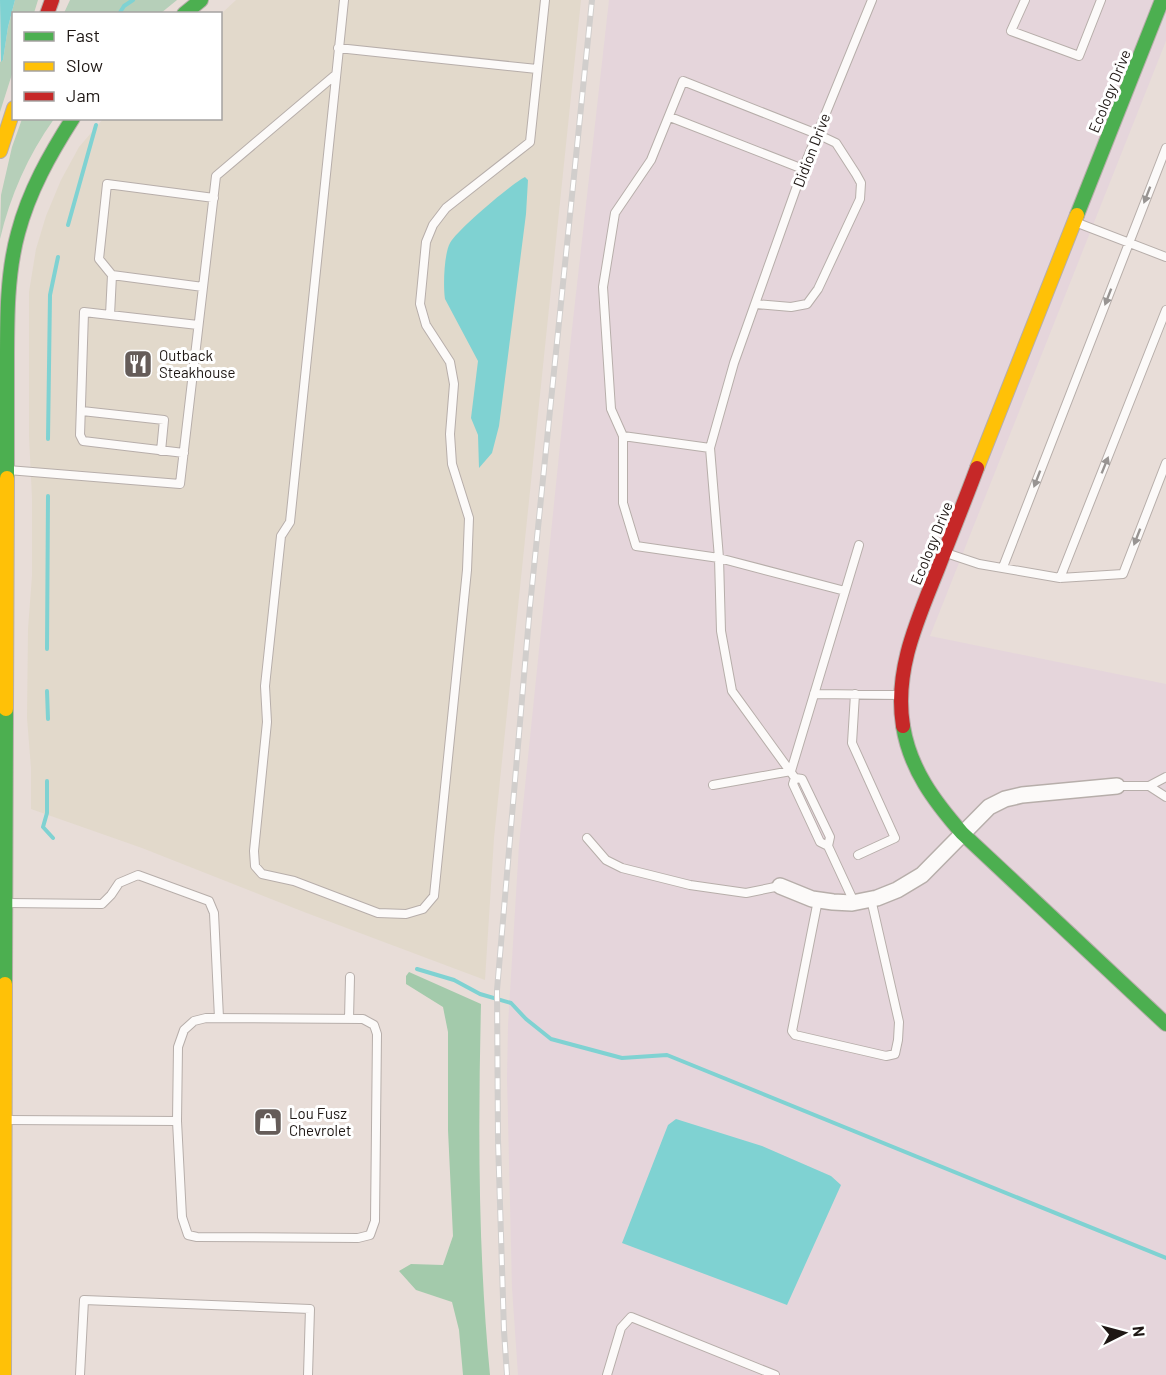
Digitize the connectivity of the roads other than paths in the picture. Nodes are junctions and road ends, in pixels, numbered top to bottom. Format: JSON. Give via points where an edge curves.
{"nodes":[{"id":1,"x":201,"y":0,"type":"edge"},
{"id":2,"x":344,"y":0,"type":"edge"},
{"id":3,"x":545,"y":0,"type":"edge"},
{"id":4,"x":872,"y":0,"type":"edge"},
{"id":5,"x":1025,"y":0,"type":"edge"},
{"id":6,"x":1101,"y":0,"type":"edge"},
{"id":7,"x":1162,"y":0,"type":"edge"},
{"id":8,"x":186,"y":12,"type":"edge"},
{"id":9,"x":338,"y":48,"type":"junction"},
{"id":10,"x":537,"y":69,"type":"junction"},
{"id":11,"x":334,"y":76,"type":"junction"},
{"id":12,"x":12,"y":114,"type":"edge"},
{"id":13,"x":670,"y":117,"type":"junction"},
{"id":14,"x":72,"y":120,"type":"edge"},
{"id":15,"x":817,"y":134,"type":"junction"},
{"id":16,"x":1166,"y":148,"type":"edge"},
{"id":17,"x":0,"y":151,"type":"edge"},
{"id":18,"x":803,"y":169,"type":"junction"},
{"id":19,"x":214,"y":198,"type":"junction"},
{"id":20,"x":1075,"y":222,"type":"junction"},
{"id":21,"x":1129,"y":243,"type":"junction"},
{"id":22,"x":1166,"y":257,"type":"edge"},
{"id":23,"x":112,"y":275,"type":"junction"},
{"id":24,"x":203,"y":287,"type":"junction"},
{"id":25,"x":756,"y":303,"type":"junction"},
{"id":26,"x":1166,"y":310,"type":"edge"},
{"id":27,"x":110,"y":315,"type":"junction"},
{"id":28,"x":198,"y":325,"type":"junction"},
{"id":29,"x":82,"y":411,"type":"junction"},
{"id":30,"x":623,"y":436,"type":"junction"},
{"id":31,"x":710,"y":448,"type":"junction"},
{"id":32,"x":161,"y":451,"type":"junction"},
{"id":33,"x":183,"y":453,"type":"junction"},
{"id":34,"x":1166,"y":463,"type":"edge"},
{"id":35,"x":7,"y":470,"type":"junction"},
{"id":36,"x":859,"y":545,"type":"dead end"},
{"id":37,"x":945,"y":553,"type":"junction"},
{"id":38,"x":719,"y":558,"type":"junction"},
{"id":39,"x":1003,"y":567,"type":"junction"},
{"id":40,"x":1060,"y":578,"type":"junction"},
{"id":41,"x":845,"y":591,"type":"junction"},
{"id":42,"x":814,"y":694,"type":"junction"},
{"id":43,"x":855,"y":694,"type":"junction"},
{"id":44,"x":900,"y":694,"type":"junction"},
{"id":45,"x":793,"y":775,"type":"junction"},
{"id":46,"x":1166,"y":777,"type":"edge"},
{"id":47,"x":713,"y":785,"type":"dead end"},
{"id":48,"x":1117,"y":786,"type":"joint"},
{"id":49,"x":1149,"y":786,"type":"junction"},
{"id":50,"x":1166,"y":797,"type":"edge"},
{"id":51,"x":962,"y":833,"type":"junction"},
{"id":52,"x":587,"y":837,"type":"dead end"},
{"id":53,"x":858,"y":855,"type":"dead end"},
{"id":54,"x":780,"y":886,"type":"joint"},
{"id":55,"x":871,"y":899,"type":"junction"},
{"id":56,"x":818,"y":900,"type":"junction"},
{"id":57,"x":854,"y":902,"type":"junction"},
{"id":58,"x":6,"y":903,"type":"junction"},
{"id":59,"x":350,"y":977,"type":"dead end"},
{"id":60,"x":219,"y":1018,"type":"junction"},
{"id":61,"x":349,"y":1019,"type":"junction"},
{"id":62,"x":1166,"y":1024,"type":"edge"},
{"id":63,"x":5,"y":1119,"type":"junction"},
{"id":64,"x":177,"y":1121,"type":"junction"},
{"id":65,"x":4,"y":1375,"type":"edge"},
{"id":66,"x":80,"y":1375,"type":"edge"},
{"id":67,"x":308,"y":1375,"type":"edge"},
{"id":68,"x":607,"y":1375,"type":"edge"},
{"id":69,"x":775,"y":1375,"type":"edge"}],
"edges":[{"from":1,"to":8,"type":"main road"},
{"from":2,"to":9,"type":"lane"},
{"from":3,"to":10,"type":"lane"},
{"from":4,"to":15,"type":"lane","name":"Didion Drive"},
{"from":5,"to":6,"type":"lane","via":[[1011,31],[1079,56]]},
{"from":7,"to":20,"type":"main road","name":"Ecology Drive"},
{"from":9,"to":10,"type":"lane"},
{"from":9,"to":11,"type":"lane"},
{"from":10,"to":11,"type":"lane","via":[[530,142],[446,208],[426,242],[420,304],[426,325],[450,362],[454,384],[452,464],[469,518],[434,896],[423,909],[406,914],[378,913],[294,880],[262,874],[255,866],[267,722],[265,686],[282,536],[290,522]]},
{"from":11,"to":19,"type":"lane","via":[[216,176]]},
{"from":12,"to":17,"type":"main road"},
{"from":13,"to":15,"type":"lane","via":[[683,81]]},
{"from":13,"to":18,"type":"lane"},
{"from":13,"to":30,"type":"lane","via":[[651,159],[615,213],[603,287],[611,409]]},
{"from":14,"to":35,"type":"main road","via":[[35,183],[17,236],[10,276]]},
{"from":15,"to":18,"type":"lane","name":"Didion Drive"},
{"from":15,"to":25,"type":"lane","via":[[836,143],[861,183],[860,199],[818,289],[807,304],[791,307]]},
{"from":16,"to":21,"type":"lane","one_way":true},
{"from":18,"to":25,"type":"lane","name":"Didion Drive"},
{"from":19,"to":23,"type":"lane","via":[[107,184],[99,260]]},
{"from":19,"to":24,"type":"lane"},
{"from":20,"to":21,"type":"lane"},
{"from":20,"to":37,"type":"main road","name":"Ecology Drive"},
{"from":21,"to":22,"type":"lane"},
{"from":21,"to":39,"type":"lane","one_way":true},
{"from":23,"to":24,"type":"lane"},
{"from":23,"to":27,"type":"lane"},
{"from":24,"to":28,"type":"lane"},
{"from":25,"to":31,"type":"lane","name":"Didion Drive"},
{"from":40,"to":26,"type":"lane","one_way":true},
{"from":27,"to":28,"type":"lane"},
{"from":27,"to":29,"type":"lane","via":[[84,312]]},
{"from":28,"to":33,"type":"lane"},
{"from":29,"to":32,"type":"lane","via":[[83,441]]},
{"from":29,"to":32,"type":"lane","via":[[164,420]]},
{"from":30,"to":31,"type":"lane"},
{"from":30,"to":38,"type":"lane","via":[[622,503],[636,546]]},
{"from":31,"to":38,"type":"lane"},
{"from":32,"to":33,"type":"lane"},
{"from":33,"to":35,"type":"lane","via":[[180,484]]},
{"from":34,"to":40,"type":"lane","one_way":true,"via":[[1123,574]]},
{"from":35,"to":58,"type":"main road"},
{"from":36,"to":41,"type":"lane"},
{"from":37,"to":39,"type":"lane"},
{"from":37,"to":44,"type":"main road","name":"Ecology Drive","via":[[913,631]]},
{"from":38,"to":41,"type":"lane"},
{"from":38,"to":45,"type":"lane","via":[[720,631],[732,691]]},
{"from":39,"to":40,"type":"lane"},
{"from":41,"to":42,"type":"lane"},
{"from":42,"to":43,"type":"lane"},
{"from":42,"to":45,"type":"lane"},
{"from":43,"to":44,"type":"lane"},
{"from":43,"to":53,"type":"lane","via":[[852,742],[895,838]]},
{"from":44,"to":51,"type":"main road","name":"Ecology Drive","via":[[906,745],[915,768],[939,810]]},
{"from":45,"to":47,"type":"lane"},
{"from":45,"to":57,"type":"lane","via":[[793,784],[820,842],[828,846]]},
{"from":46,"to":49,"type":"lane"},
{"from":48,"to":49,"type":"lane"},
{"from":48,"to":51,"type":"street","via":[[1005,799],[989,807]]},
{"from":49,"to":50,"type":"lane"},
{"from":51,"to":55,"type":"street","via":[[922,875]]},
{"from":51,"to":62,"type":"main road","name":"Ecology Drive"},
{"from":52,"to":54,"type":"lane","via":[[606,860],[622,868],[690,885],[746,893]]},
{"from":54,"to":56,"type":"street"},
{"from":55,"to":56,"type":"lane","via":[[899,1022],[895,1054],[886,1056],[795,1035],[792,1031]]},
{"from":55,"to":57,"type":"street"},
{"from":56,"to":57,"type":"street"},
{"from":58,"to":60,"type":"lane","via":[[102,904],[119,883],[138,875],[208,901],[214,913]]},
{"from":58,"to":63,"type":"main road"},
{"from":59,"to":61,"type":"lane"},
{"from":60,"to":61,"type":"lane"},
{"from":60,"to":64,"type":"lane","via":[[194,1021],[184,1029],[178,1047]]},
{"from":61,"to":64,"type":"lane","via":[[363,1019],[374,1025],[377,1034],[375,1221],[370,1235],[188,1235],[182,1217]]},
{"from":63,"to":64,"type":"lane"},
{"from":63,"to":65,"type":"main road"},
{"from":66,"to":67,"type":"lane","via":[[84,1300],[310,1309]]},
{"from":68,"to":69,"type":"lane","via":[[621,1328],[631,1317]]}]}
